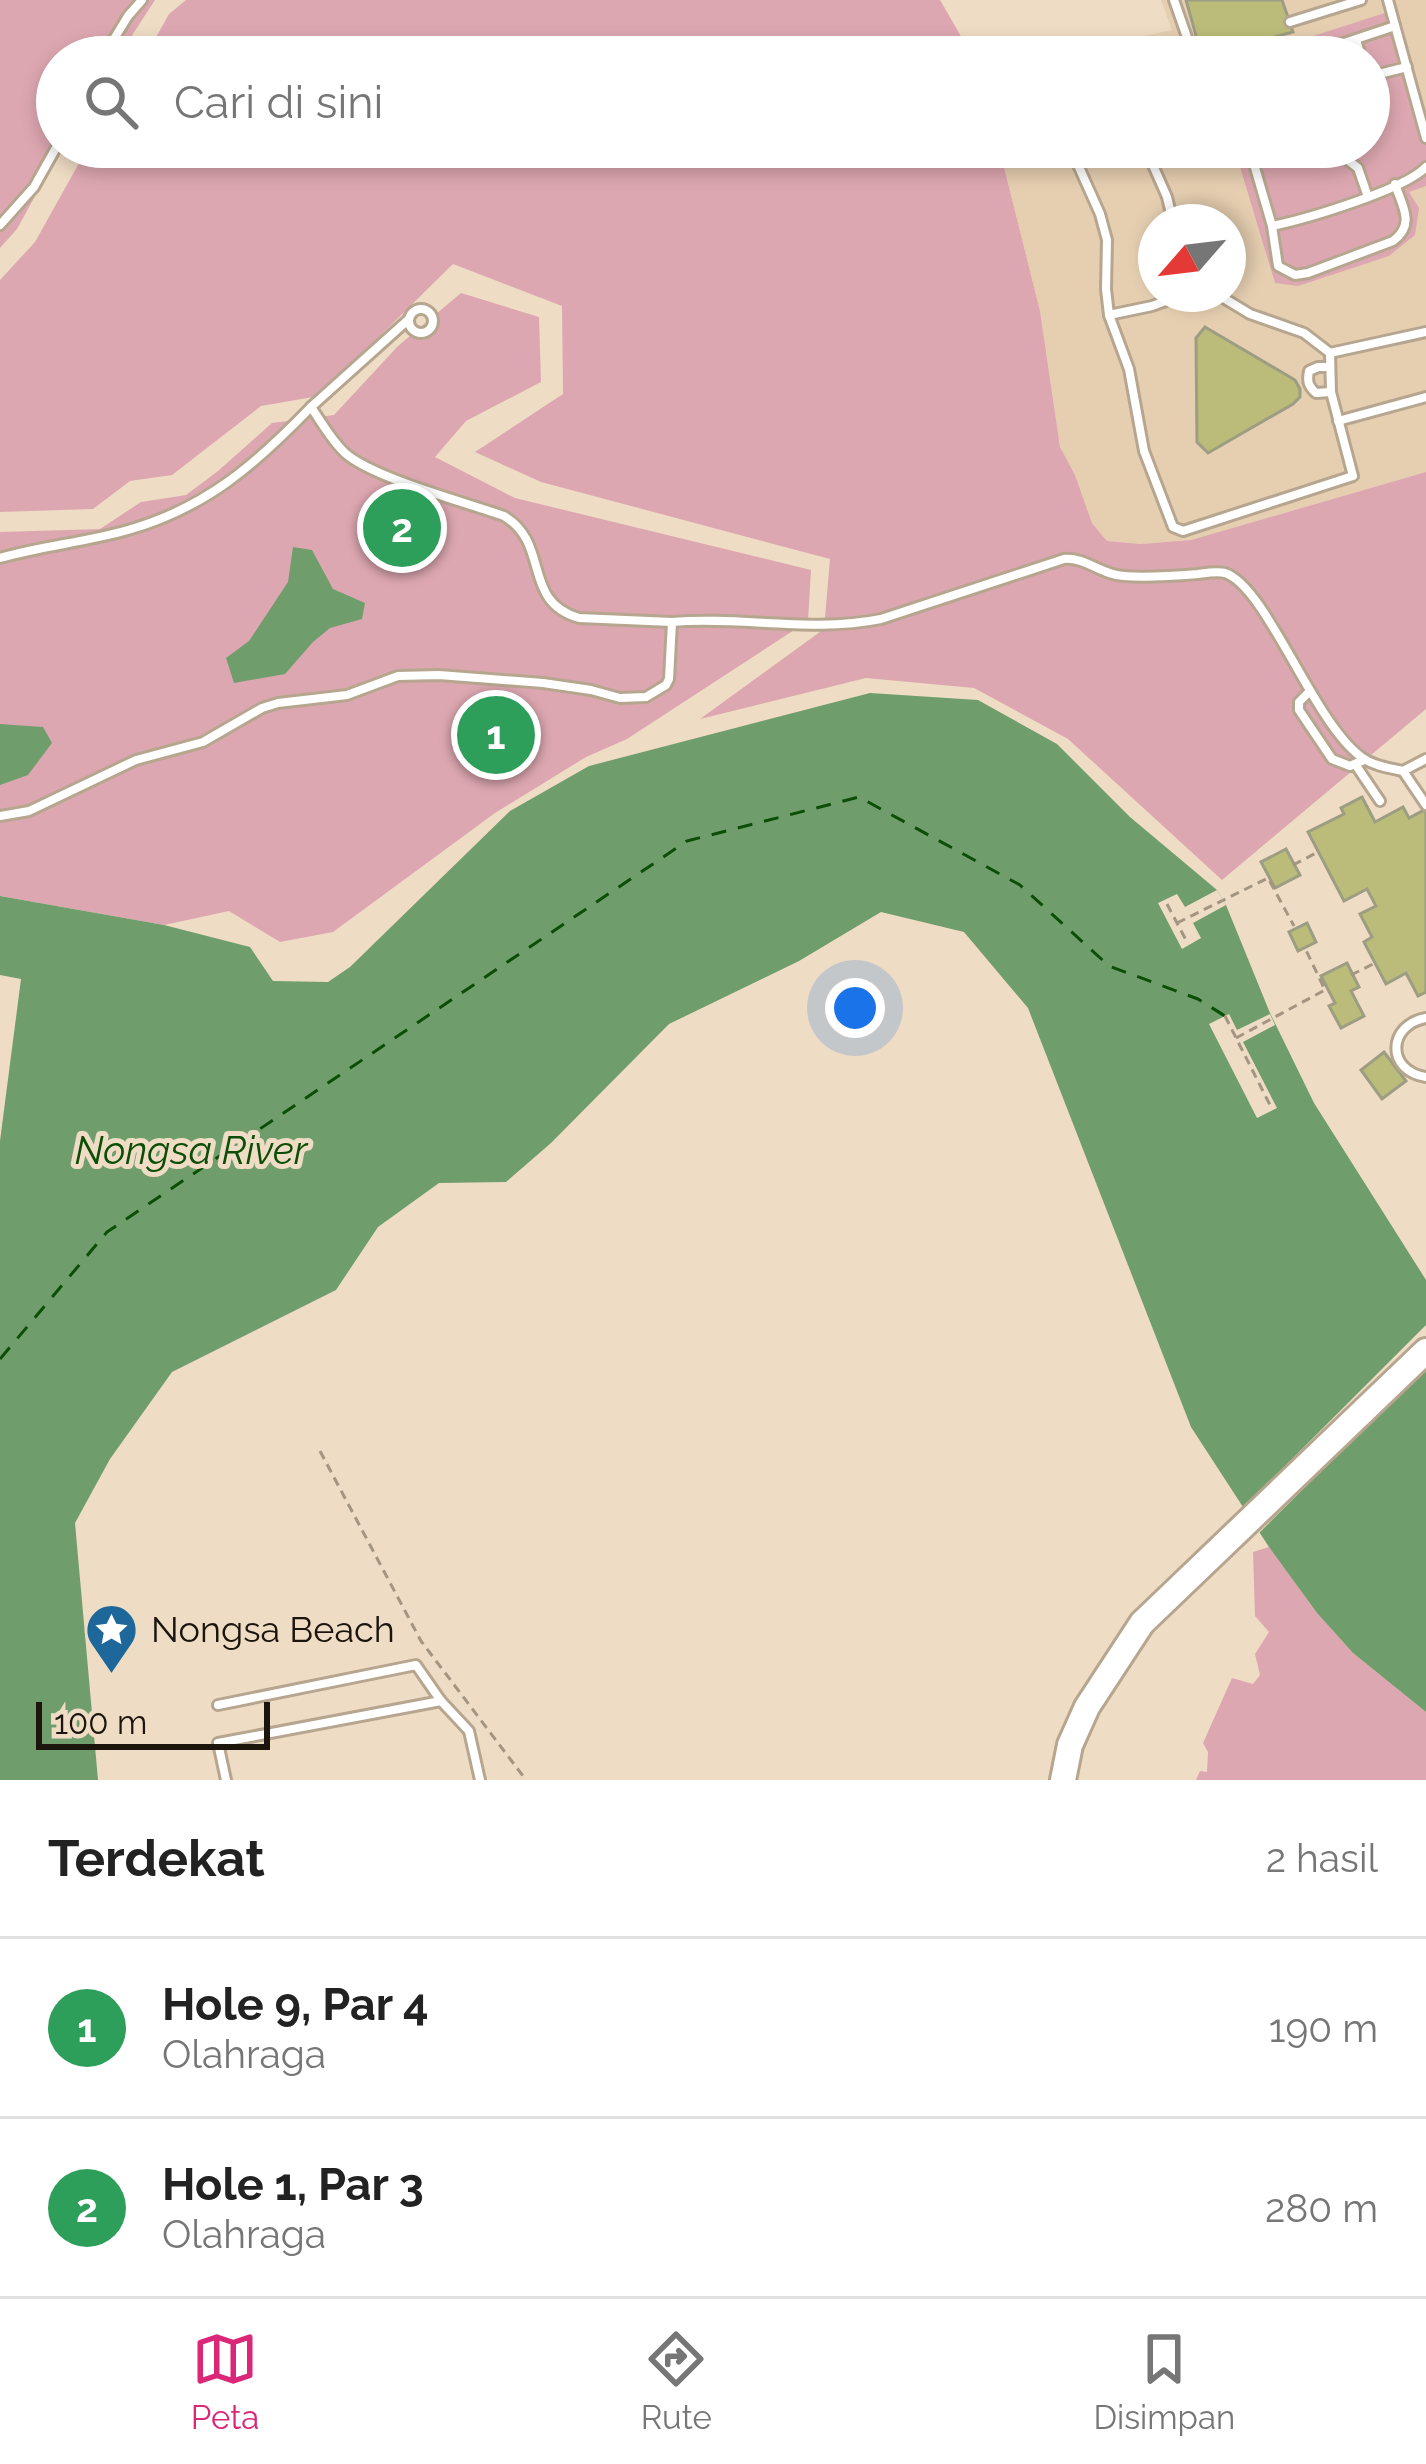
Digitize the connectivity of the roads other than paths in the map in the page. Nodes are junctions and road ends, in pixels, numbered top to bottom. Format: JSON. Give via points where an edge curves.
{"nodes":[{"id":1,"x":142,"y":0,"type":"edge"},
{"id":2,"x":1174,"y":0,"type":"edge"},
{"id":3,"x":1361,"y":0,"type":"edge"},
{"id":4,"x":1388,"y":0,"type":"edge"},
{"id":5,"x":1290,"y":22,"type":"dead end"},
{"id":6,"x":1395,"y":26,"type":"junction"},
{"id":7,"x":116,"y":36,"type":"edge"},
{"id":8,"x":1187,"y":36,"type":"edge"},
{"id":9,"x":1367,"y":36,"type":"edge"},
{"id":10,"x":1407,"y":67,"type":"junction"},
{"id":11,"x":1390,"y":71,"type":"edge"},
{"id":12,"x":1426,"y":138,"type":"edge"},
{"id":13,"x":1426,"y":166,"type":"edge"},
{"id":14,"x":45,"y":168,"type":"edge"},
{"id":15,"x":1079,"y":168,"type":"edge"},
{"id":16,"x":1154,"y":168,"type":"edge"},
{"id":17,"x":1255,"y":168,"type":"edge"},
{"id":18,"x":1358,"y":168,"type":"edge"},
{"id":19,"x":1395,"y":184,"type":"junction"},
{"id":20,"x":1368,"y":197,"type":"junction"},
{"id":21,"x":1169,"y":204,"type":"edge"},
{"id":22,"x":0,"y":225,"type":"edge"},
{"id":23,"x":1272,"y":226,"type":"junction"},
{"id":24,"x":1138,"y":309,"type":"edge"},
{"id":25,"x":1246,"y":312,"type":"edge"},
{"id":26,"x":1109,"y":315,"type":"junction"},
{"id":27,"x":409,"y":319,"type":"dead end"},
{"id":28,"x":1426,"y":332,"type":"edge"},
{"id":29,"x":1330,"y":353,"type":"junction"},
{"id":30,"x":1328,"y":367,"type":"junction"},
{"id":31,"x":1331,"y":392,"type":"junction"},
{"id":32,"x":1426,"y":397,"type":"edge"},
{"id":33,"x":311,"y":407,"type":"junction"},
{"id":34,"x":1338,"y":421,"type":"junction"},
{"id":35,"x":0,"y":558,"type":"edge"},
{"id":36,"x":672,"y":622,"type":"junction"},
{"id":37,"x":1308,"y":693,"type":"junction"},
{"id":38,"x":1426,"y":760,"type":"edge"},
{"id":39,"x":1359,"y":762,"type":"junction"},
{"id":40,"x":1402,"y":771,"type":"junction"},
{"id":41,"x":1380,"y":801,"type":"dead end"},
{"id":42,"x":1426,"y":805,"type":"edge"},
{"id":43,"x":0,"y":816,"type":"edge"},
{"id":44,"x":1426,"y":1018,"type":"edge"},
{"id":45,"x":1426,"y":1077,"type":"edge"},
{"id":46,"x":1426,"y":1351,"type":"edge"},
{"id":47,"x":441,"y":1701,"type":"junction"},
{"id":48,"x":218,"y":1705,"type":"dead end"},
{"id":49,"x":226,"y":1780,"type":"edge"},
{"id":50,"x":480,"y":1780,"type":"edge"},
{"id":51,"x":1063,"y":1780,"type":"edge"}],
"edges":[{"from":1,"to":7,"type":"lane"},
{"from":2,"to":8,"type":"lane"},
{"from":3,"to":5,"type":"lane"},
{"from":4,"to":6,"type":"lane"},
{"from":6,"to":9,"type":"lane"},
{"from":6,"to":10,"type":"lane"},
{"from":10,"to":11,"type":"lane"},
{"from":10,"to":12,"type":"lane"},
{"from":13,"to":19,"type":"lane"},
{"from":14,"to":22,"type":"lane"},
{"from":15,"to":26,"type":"lane","via":[[1107,240]]},
{"from":16,"to":21,"type":"lane"},
{"from":17,"to":23,"type":"lane"},
{"from":18,"to":20,"type":"lane"},
{"from":19,"to":20,"type":"lane"},
{"from":19,"to":23,"type":"lane","via":[[1406,218],[1401,235],[1308,273],[1278,266]]},
{"from":20,"to":23,"type":"lane"},
{"from":24,"to":26,"type":"lane"},
{"from":25,"to":29,"type":"lane","via":[[1304,333]]},
{"from":26,"to":34,"type":"lane","via":[[1129,369],[1144,452],[1173,527],[1183,531],[1353,476]]},
{"from":27,"to":33,"type":"lane"},
{"from":28,"to":29,"type":"lane"},
{"from":29,"to":30,"type":"lane"},
{"from":30,"to":31,"type":"lane"},
{"from":30,"to":31,"type":"lane","via":[[1307,379],[1316,393]]},
{"from":31,"to":34,"type":"lane"},
{"from":32,"to":34,"type":"lane"},
{"from":33,"to":35,"type":"lane","via":[[203,500],[126,531]]},
{"from":33,"to":36,"type":"lane","via":[[356,461],[515,522],[532,545],[545,592],[568,615]]},
{"from":36,"to":37,"type":"lane","via":[[830,626],[881,619],[1064,559],[1133,577],[1223,572],[1256,602]]},
{"from":36,"to":43,"type":"lane","via":[[669,679],[646,697],[398,676],[347,695],[262,708],[203,742],[136,760],[29,811]]},
{"from":37,"to":39,"type":"lane"},
{"from":37,"to":39,"type":"lane","via":[[1301,715],[1332,759]]},
{"from":38,"to":40,"type":"lane"},
{"from":39,"to":40,"type":"lane"},
{"from":39,"to":41,"type":"lane"},
{"from":40,"to":42,"type":"lane"},
{"from":44,"to":45,"type":"lane","via":[[1404,1028],[1396,1049],[1407,1070]]},
{"from":46,"to":51,"type":"highway","via":[[1142,1623],[1087,1707]]},
{"from":47,"to":48,"type":"lane","via":[[416,1664]]},
{"from":47,"to":49,"type":"lane","via":[[218,1743]]},
{"from":47,"to":50,"type":"lane","via":[[469,1731]]}]}
